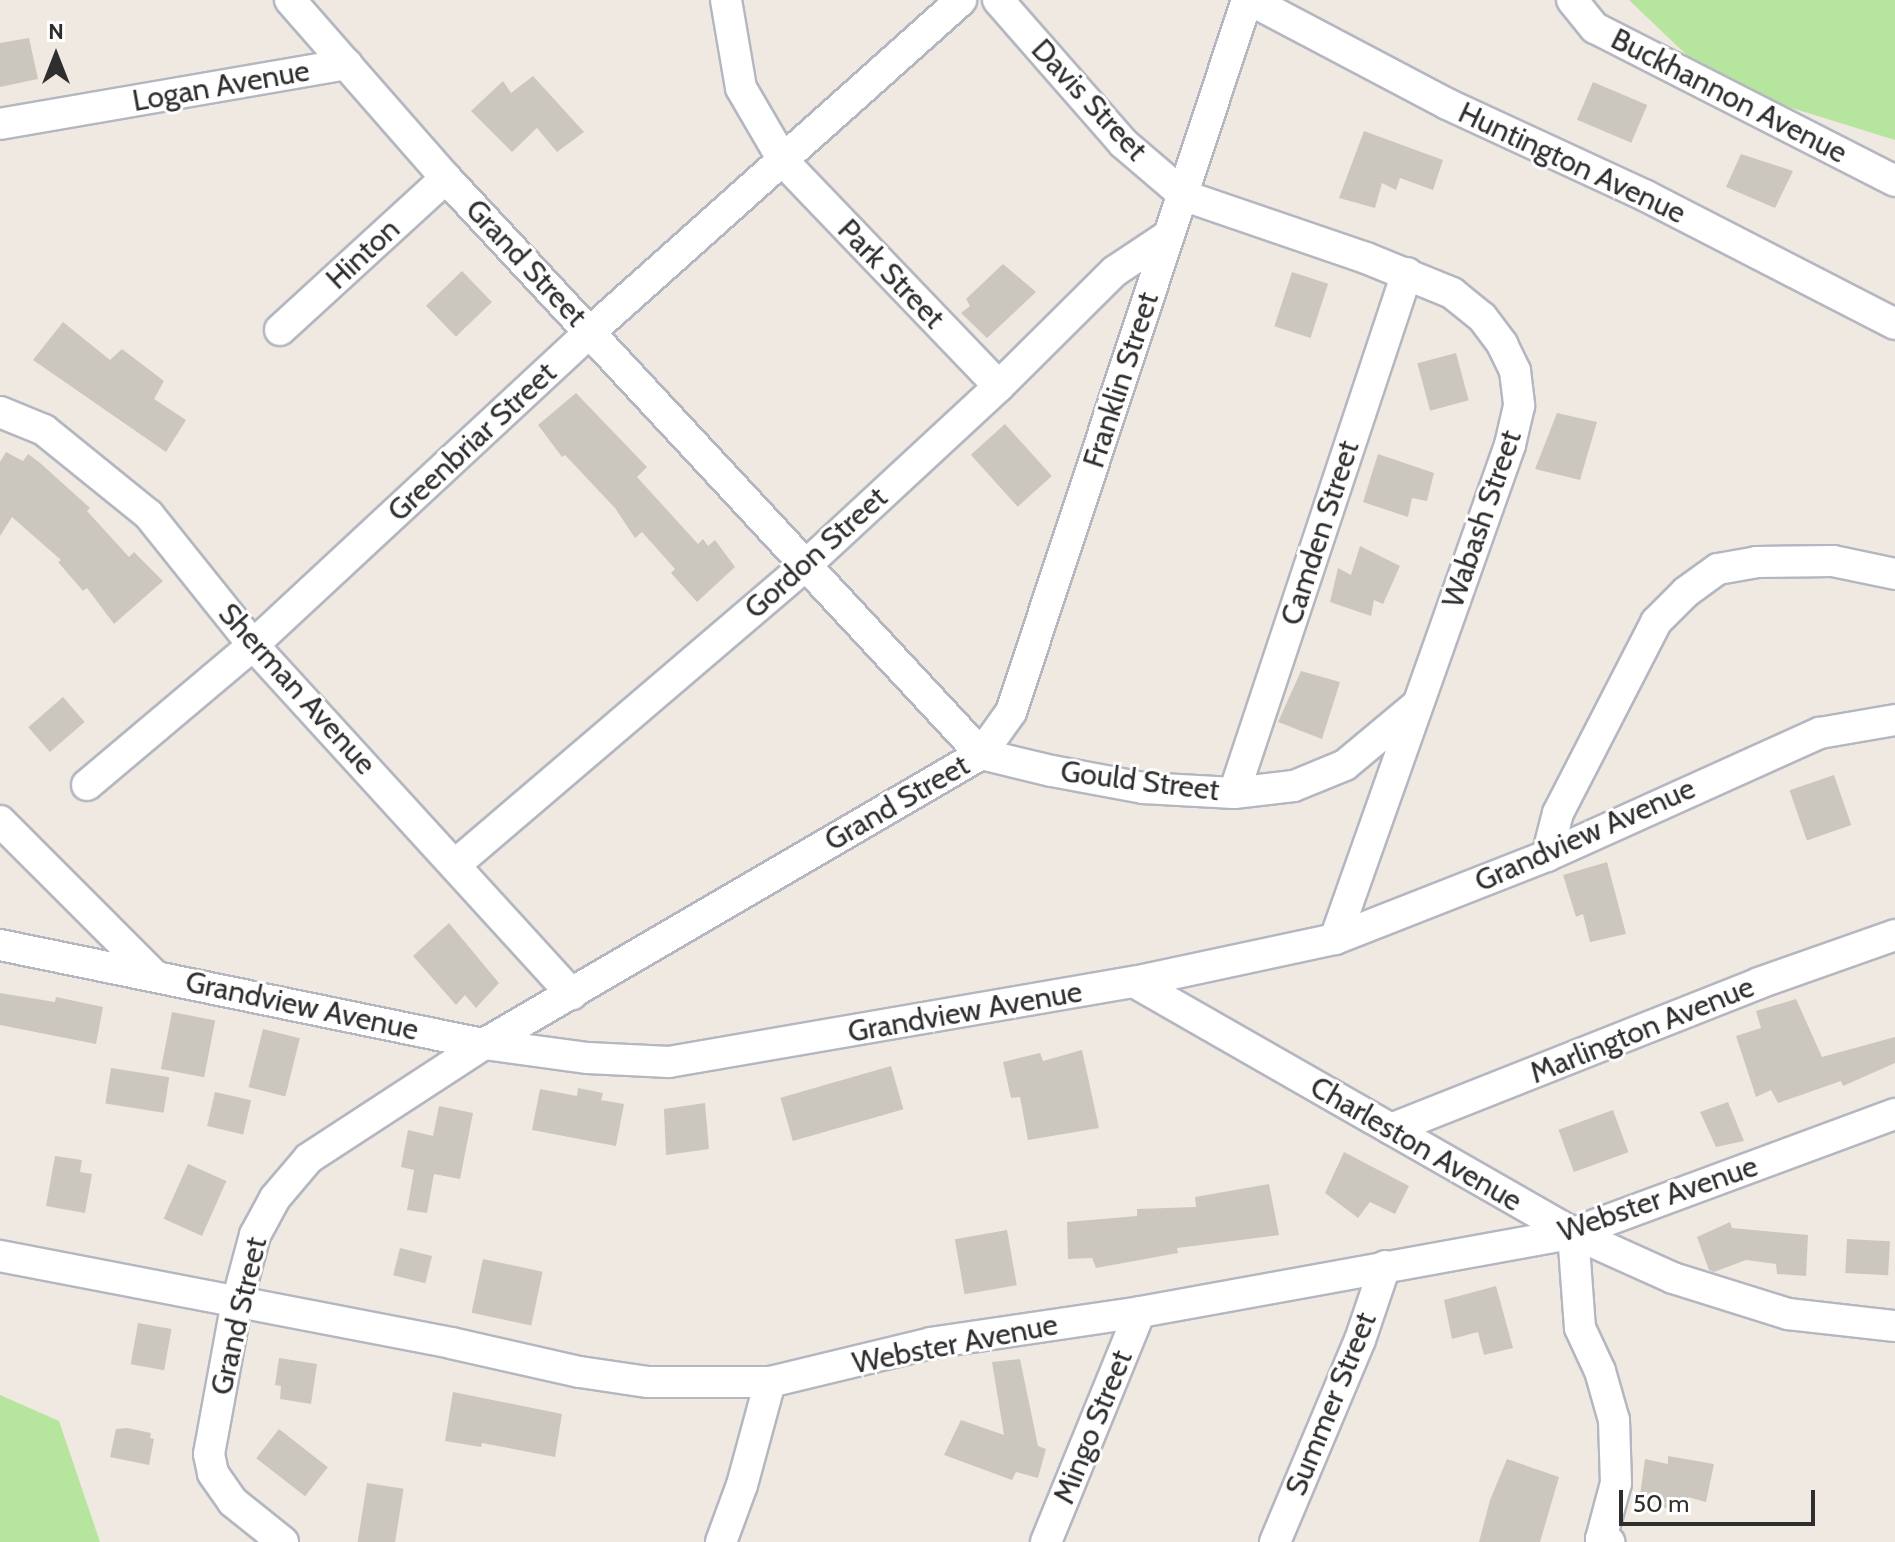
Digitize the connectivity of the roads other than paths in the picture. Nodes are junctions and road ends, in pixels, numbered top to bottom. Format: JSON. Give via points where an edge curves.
{"nodes":[{"id":1,"x":290,"y":0,"type":"edge"},
{"id":2,"x":726,"y":0,"type":"edge"},
{"id":3,"x":961,"y":0,"type":"edge"},
{"id":4,"x":998,"y":0,"type":"edge"},
{"id":5,"x":1248,"y":0,"type":"edge"},
{"id":6,"x":1572,"y":0,"type":"edge"},
{"id":7,"x":347,"y":64,"type":"junction"},
{"id":8,"x":0,"y":124,"type":"edge"},
{"id":9,"x":784,"y":162,"type":"junction"},
{"id":10,"x":446,"y":178,"type":"junction"},
{"id":11,"x":1895,"y":181,"type":"edge"},
{"id":12,"x":1185,"y":196,"type":"junction"},
{"id":13,"x":1169,"y":235,"type":"junction"},
{"id":14,"x":1407,"y":273,"type":"junction"},
{"id":15,"x":1895,"y":324,"type":"edge"},
{"id":16,"x":280,"y":330,"type":"dead end"},
{"id":17,"x":590,"y":332,"type":"junction"},
{"id":18,"x":999,"y":386,"type":"junction"},
{"id":19,"x":0,"y":412,"type":"edge"},
{"id":20,"x":806,"y":565,"type":"junction"},
{"id":21,"x":1895,"y":574,"type":"edge"},
{"id":22,"x":253,"y":645,"type":"junction"},
{"id":23,"x":1417,"y":705,"type":"junction"},
{"id":24,"x":1895,"y":720,"type":"edge"},
{"id":25,"x":981,"y":754,"type":"junction"},
{"id":26,"x":87,"y":785,"type":"dead end"},
{"id":27,"x":1234,"y":793,"type":"junction"},
{"id":28,"x":0,"y":821,"type":"edge"},
{"id":29,"x":1547,"y":856,"type":"junction"},
{"id":30,"x":456,"y":864,"type":"junction"},
{"id":31,"x":1895,"y":935,"type":"edge"},
{"id":32,"x":1335,"y":939,"type":"junction"},
{"id":33,"x":0,"y":945,"type":"edge"},
{"id":34,"x":154,"y":975,"type":"junction"},
{"id":35,"x":1134,"y":982,"type":"junction"},
{"id":36,"x":572,"y":994,"type":"junction"},
{"id":37,"x":484,"y":1044,"type":"junction"},
{"id":38,"x":1895,"y":1114,"type":"edge"},
{"id":39,"x":1391,"y":1129,"type":"junction"},
{"id":40,"x":1573,"y":1233,"type":"junction"},
{"id":41,"x":0,"y":1256,"type":"edge"},
{"id":42,"x":1385,"y":1266,"type":"junction"},
{"id":43,"x":237,"y":1302,"type":"junction"},
{"id":44,"x":1140,"y":1312,"type":"junction"},
{"id":45,"x":1895,"y":1326,"type":"edge"},
{"id":46,"x":770,"y":1382,"type":"junction"},
{"id":47,"x":1603,"y":1541,"type":"edge"},
{"id":48,"x":283,"y":1542,"type":"edge"},
{"id":49,"x":721,"y":1542,"type":"edge"},
{"id":50,"x":1046,"y":1542,"type":"edge"},
{"id":51,"x":1275,"y":1542,"type":"edge"}],
"edges":[{"from":1,"to":7,"type":"street","name":"Grand Street"},
{"from":2,"to":9,"type":"street","name":"Park Street","via":[[741,88]]},
{"from":3,"to":9,"type":"street","name":"Greenbriar Street"},
{"from":4,"to":12,"type":"street","name":"Davis Street","via":[[1123,143]]},
{"from":5,"to":12,"type":"street","name":"Franklin Street"},
{"from":5,"to":15,"type":"street","name":"Huntington Avenue"},
{"from":6,"to":11,"type":"street","name":"Buckhannon Avenue","via":[[1595,28]]},
{"from":7,"to":8,"type":"street","name":"Logan Avenue"},
{"from":7,"to":10,"type":"street","name":"Grand Street"},
{"from":9,"to":17,"type":"street","name":"Greenbriar Street"},
{"from":9,"to":18,"type":"street","name":"Park Street"},
{"from":10,"to":16,"type":"street","name":"Hinton"},
{"from":10,"to":17,"type":"street","name":"Grand Street"},
{"from":12,"to":13,"type":"street","name":"Franklin Street"},
{"from":12,"to":14,"type":"street","name":"Wabash Street"},
{"from":13,"to":18,"type":"street","name":"Gordon Street","via":[[1115,271]]},
{"from":13,"to":25,"type":"street","name":"Franklin Street","via":[[1011,712]]},
{"from":14,"to":23,"type":"street","name":"Wabash Street","via":[[1452,293],[1482,317],[1515,371],[1519,406],[1510,445]]},
{"from":14,"to":27,"type":"street","name":"Camden Street"},
{"from":17,"to":20,"type":"street","name":"Grand Street"},
{"from":17,"to":22,"type":"street","name":"Greenbriar Street"},
{"from":18,"to":20,"type":"street","name":"Gordon Street"},
{"from":19,"to":22,"type":"street","name":"Sherman Avenue","via":[[44,430],[149,515]]},
{"from":20,"to":25,"type":"street","name":"Grand Street"},
{"from":20,"to":30,"type":"street","name":"Gordon Street"},
{"from":21,"to":29,"type":"street","via":[[1833,561],[1756,562],[1718,569],[1686,592],[1656,622],[1558,813]]},
{"from":22,"to":26,"type":"street","name":"Greenbriar Street"},
{"from":22,"to":30,"type":"street","name":"Sherman Avenue"},
{"from":23,"to":27,"type":"street","name":"Gould Street","via":[[1345,765],[1294,786]]},
{"from":23,"to":32,"type":"street","name":"Wabash Street"},
{"from":24,"to":29,"type":"street","name":"Grandview Avenue","via":[[1820,733]]},
{"from":25,"to":27,"type":"street","name":"Gould Street","via":[[1143,788]]},
{"from":25,"to":36,"type":"street","name":"Grand Street"},
{"from":28,"to":34,"type":"street"},
{"from":29,"to":32,"type":"street","name":"Grandview Avenue"},
{"from":30,"to":36,"type":"street","name":"Sherman Avenue"},
{"from":31,"to":39,"type":"street","name":"Marlington Avenue","via":[[1759,983]]},
{"from":32,"to":35,"type":"street","name":"Grandview Avenue"},
{"from":33,"to":34,"type":"street","name":"Grandview Avenue"},
{"from":34,"to":37,"type":"street","name":"Grandview Avenue"},
{"from":35,"to":37,"type":"street","name":"Grandview Avenue","via":[[669,1062]]},
{"from":35,"to":39,"type":"street","name":"Charleston Avenue"},
{"from":36,"to":37,"type":"street","name":"Grand Street"},
{"from":37,"to":43,"type":"street","name":"Grand Street","via":[[309,1158],[275,1198],[255,1235]]},
{"from":38,"to":40,"type":"street","name":"Webster Avenue"},
{"from":39,"to":40,"type":"street","name":"Charleston Avenue"},
{"from":40,"to":42,"type":"street","name":"Webster Avenue"},
{"from":40,"to":45,"type":"street","name":"Charleston Avenue","via":[[1673,1278],[1788,1314]]},
{"from":40,"to":47,"type":"street","via":[[1580,1328],[1614,1420],[1616,1483]]},
{"from":41,"to":43,"type":"street","name":"Webster Avenue"},
{"from":42,"to":44,"type":"street","name":"Webster Avenue"},
{"from":42,"to":51,"type":"street","name":"Summer Street","via":[[1360,1340]]},
{"from":43,"to":46,"type":"street","name":"Webster Avenue","via":[[580,1372],[648,1382]]},
{"from":43,"to":48,"type":"street","name":"Grand Street","via":[[209,1454],[213,1473],[233,1502]]},
{"from":44,"to":46,"type":"street","name":"Webster Avenue","via":[[931,1343]]},
{"from":44,"to":50,"type":"street","name":"Mingo Street"},
{"from":46,"to":49,"type":"street"}]}
